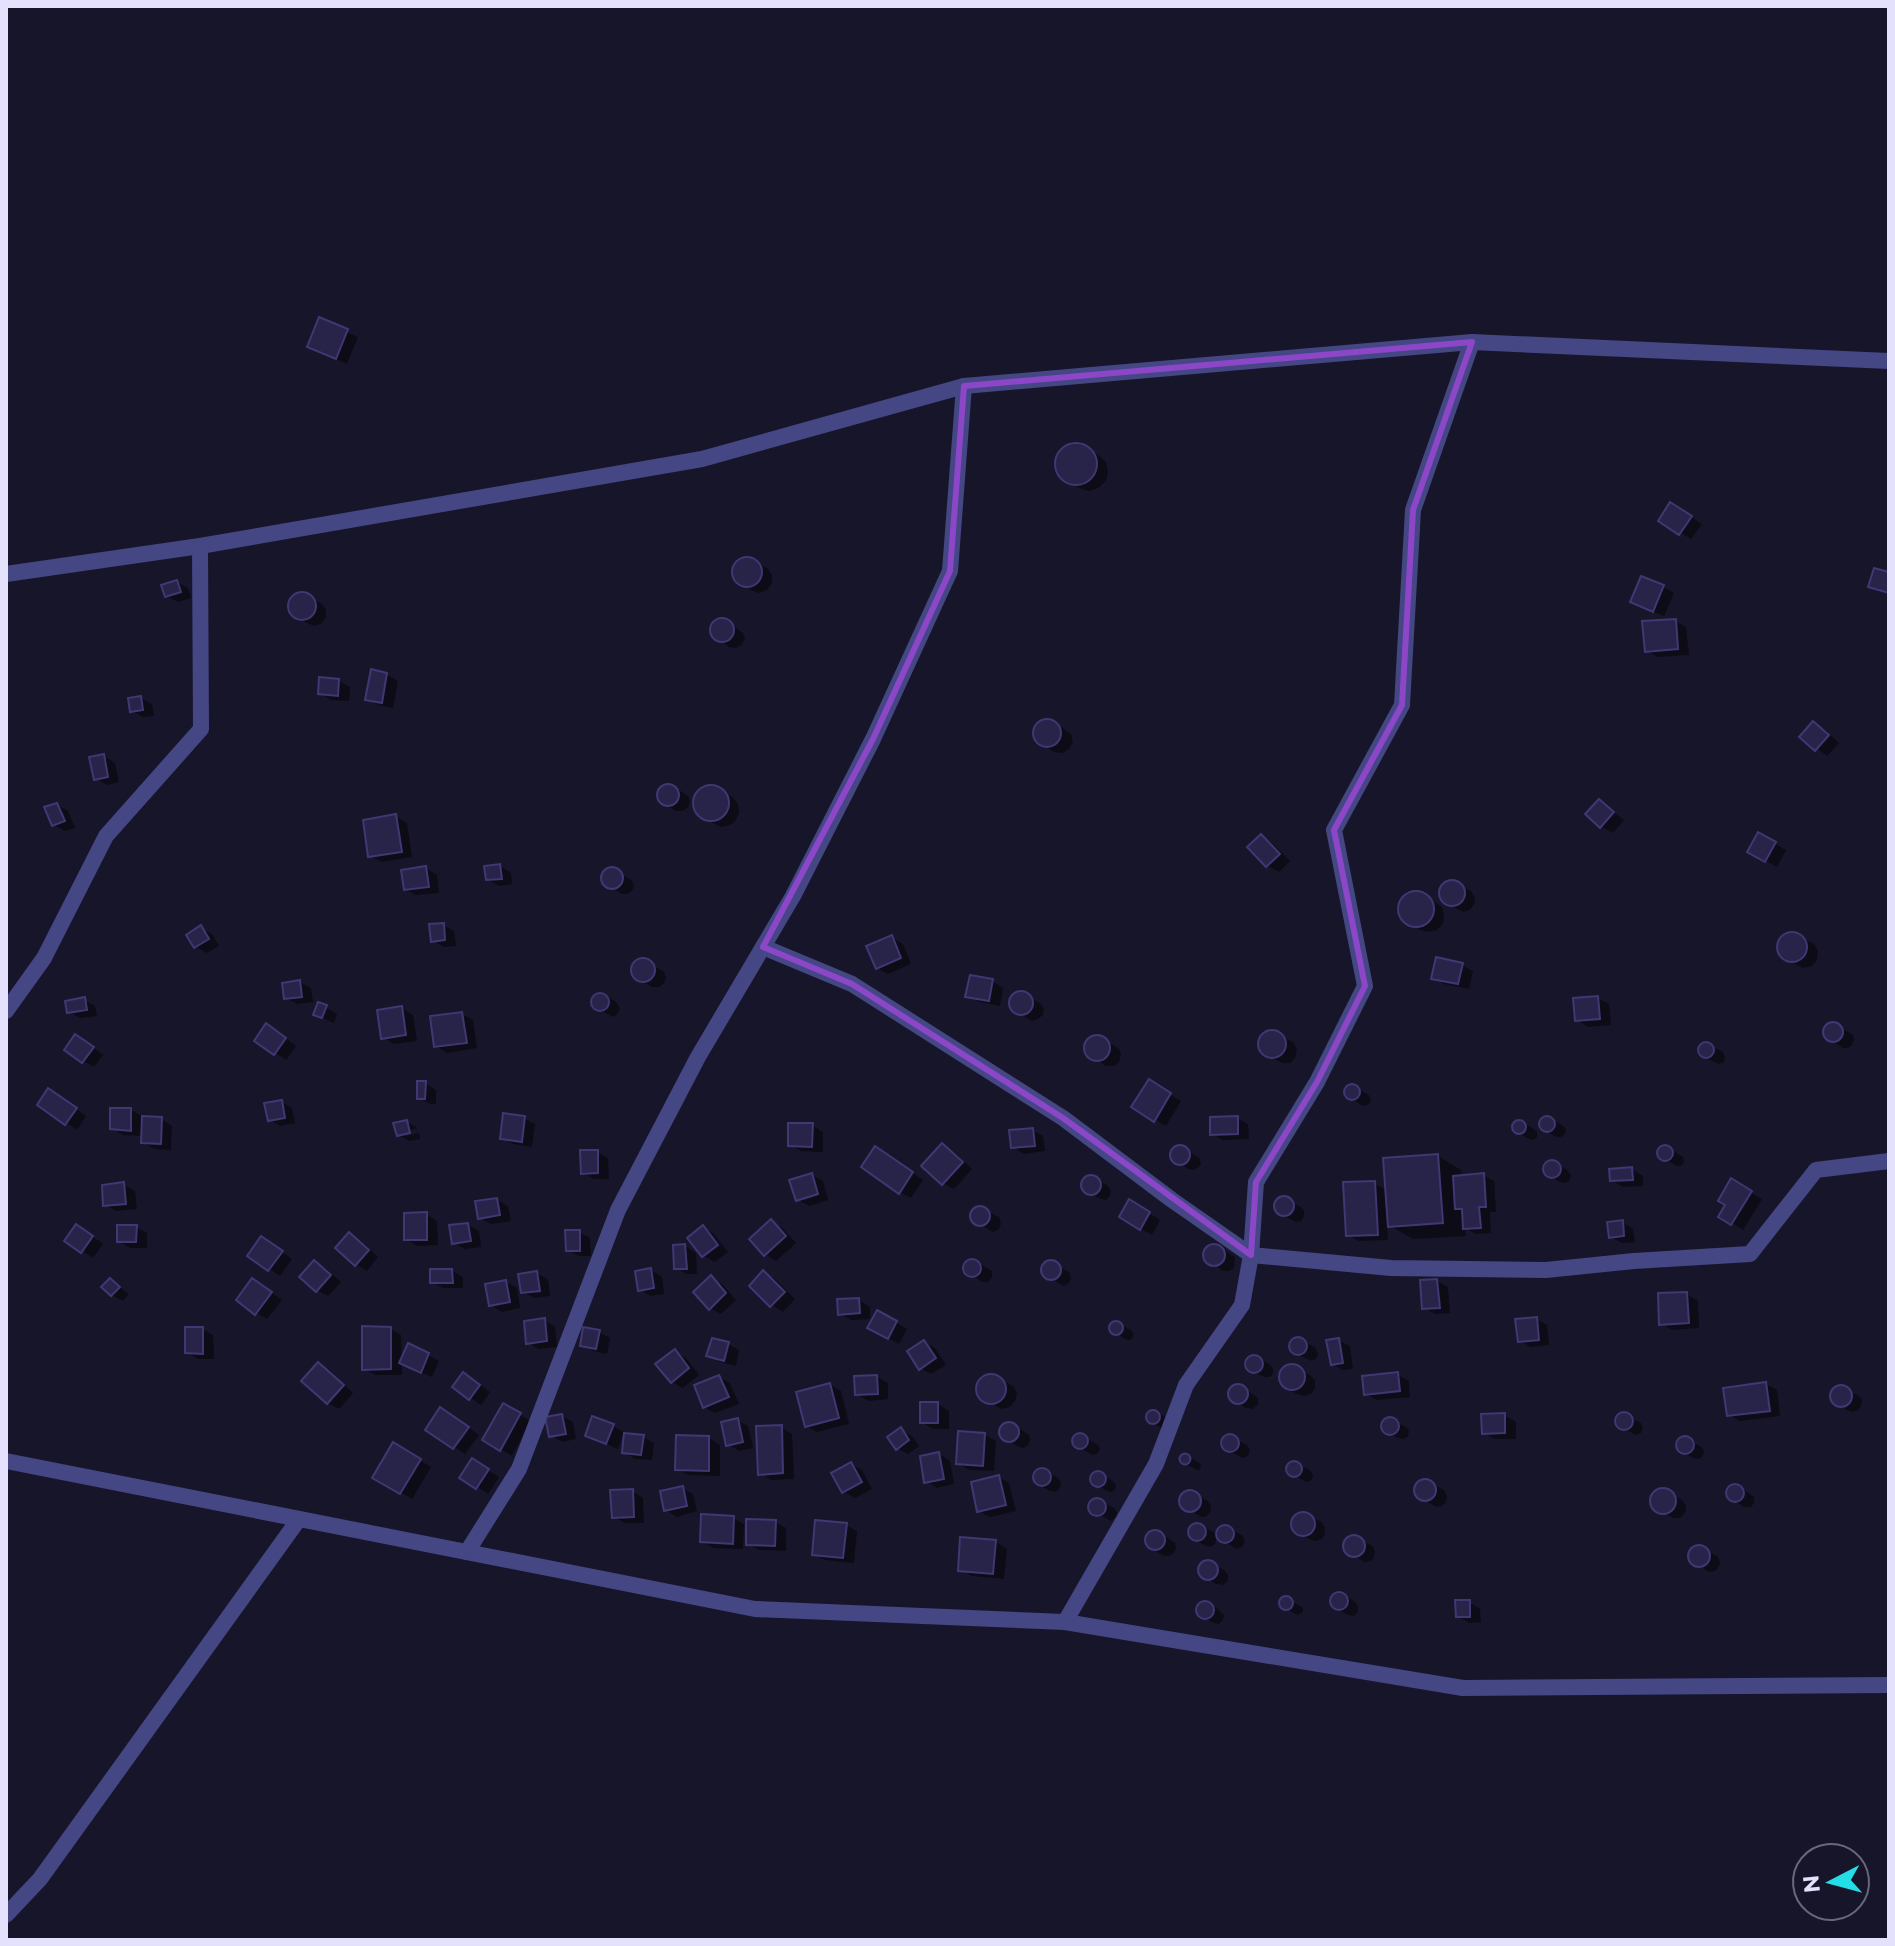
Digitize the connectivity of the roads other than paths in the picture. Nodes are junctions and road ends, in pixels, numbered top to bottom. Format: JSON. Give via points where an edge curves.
{"nodes":[{"id":1,"x":1472,"y":342,"type":"junction"},
{"id":2,"x":1889,"y":361,"type":"edge"},
{"id":3,"x":964,"y":386,"type":"junction"},
{"id":4,"x":200,"y":546,"type":"junction"},
{"id":5,"x":6,"y":574,"type":"edge"},
{"id":6,"x":763,"y":947,"type":"junction"},
{"id":7,"x":6,"y":1011,"type":"edge"},
{"id":8,"x":1889,"y":1161,"type":"edge"},
{"id":9,"x":1251,"y":1255,"type":"junction"},
{"id":10,"x":6,"y":1461,"type":"edge"},
{"id":11,"x":299,"y":1519,"type":"junction"},
{"id":12,"x":467,"y":1552,"type":"junction"},
{"id":13,"x":1065,"y":1622,"type":"junction"},
{"id":14,"x":1889,"y":1685,"type":"edge"},
{"id":15,"x":6,"y":1915,"type":"edge"}],
"edges":[{"from":1,"to":2,"type":"street"},
{"from":1,"to":3,"type":"street"},
{"from":1,"to":9,"type":"street","via":[[1413,510],[1402,705],[1334,830],[1365,986],[1317,1082],[1256,1182]]},
{"from":3,"to":4,"type":"street","via":[[702,459]]},
{"from":3,"to":6,"type":"street","via":[[950,571],[873,739]]},
{"from":4,"to":5,"type":"street"},
{"from":4,"to":7,"type":"street","via":[[201,729],[106,836],[44,958]]},
{"from":6,"to":9,"type":"street","via":[[852,984],[1063,1118]]},
{"from":6,"to":12,"type":"street","via":[[618,1210],[519,1469]]},
{"from":8,"to":9,"type":"street","via":[[1816,1170],[1750,1254],[1546,1270],[1391,1268]]},
{"from":9,"to":13,"type":"street","via":[[1242,1305],[1186,1385],[1156,1464]]},
{"from":10,"to":11,"type":"street"},
{"from":11,"to":12,"type":"street"},
{"from":11,"to":15,"type":"street","via":[[40,1879]]},
{"from":12,"to":13,"type":"street","via":[[755,1609]]},
{"from":13,"to":14,"type":"street","via":[[1463,1688]]}]}
